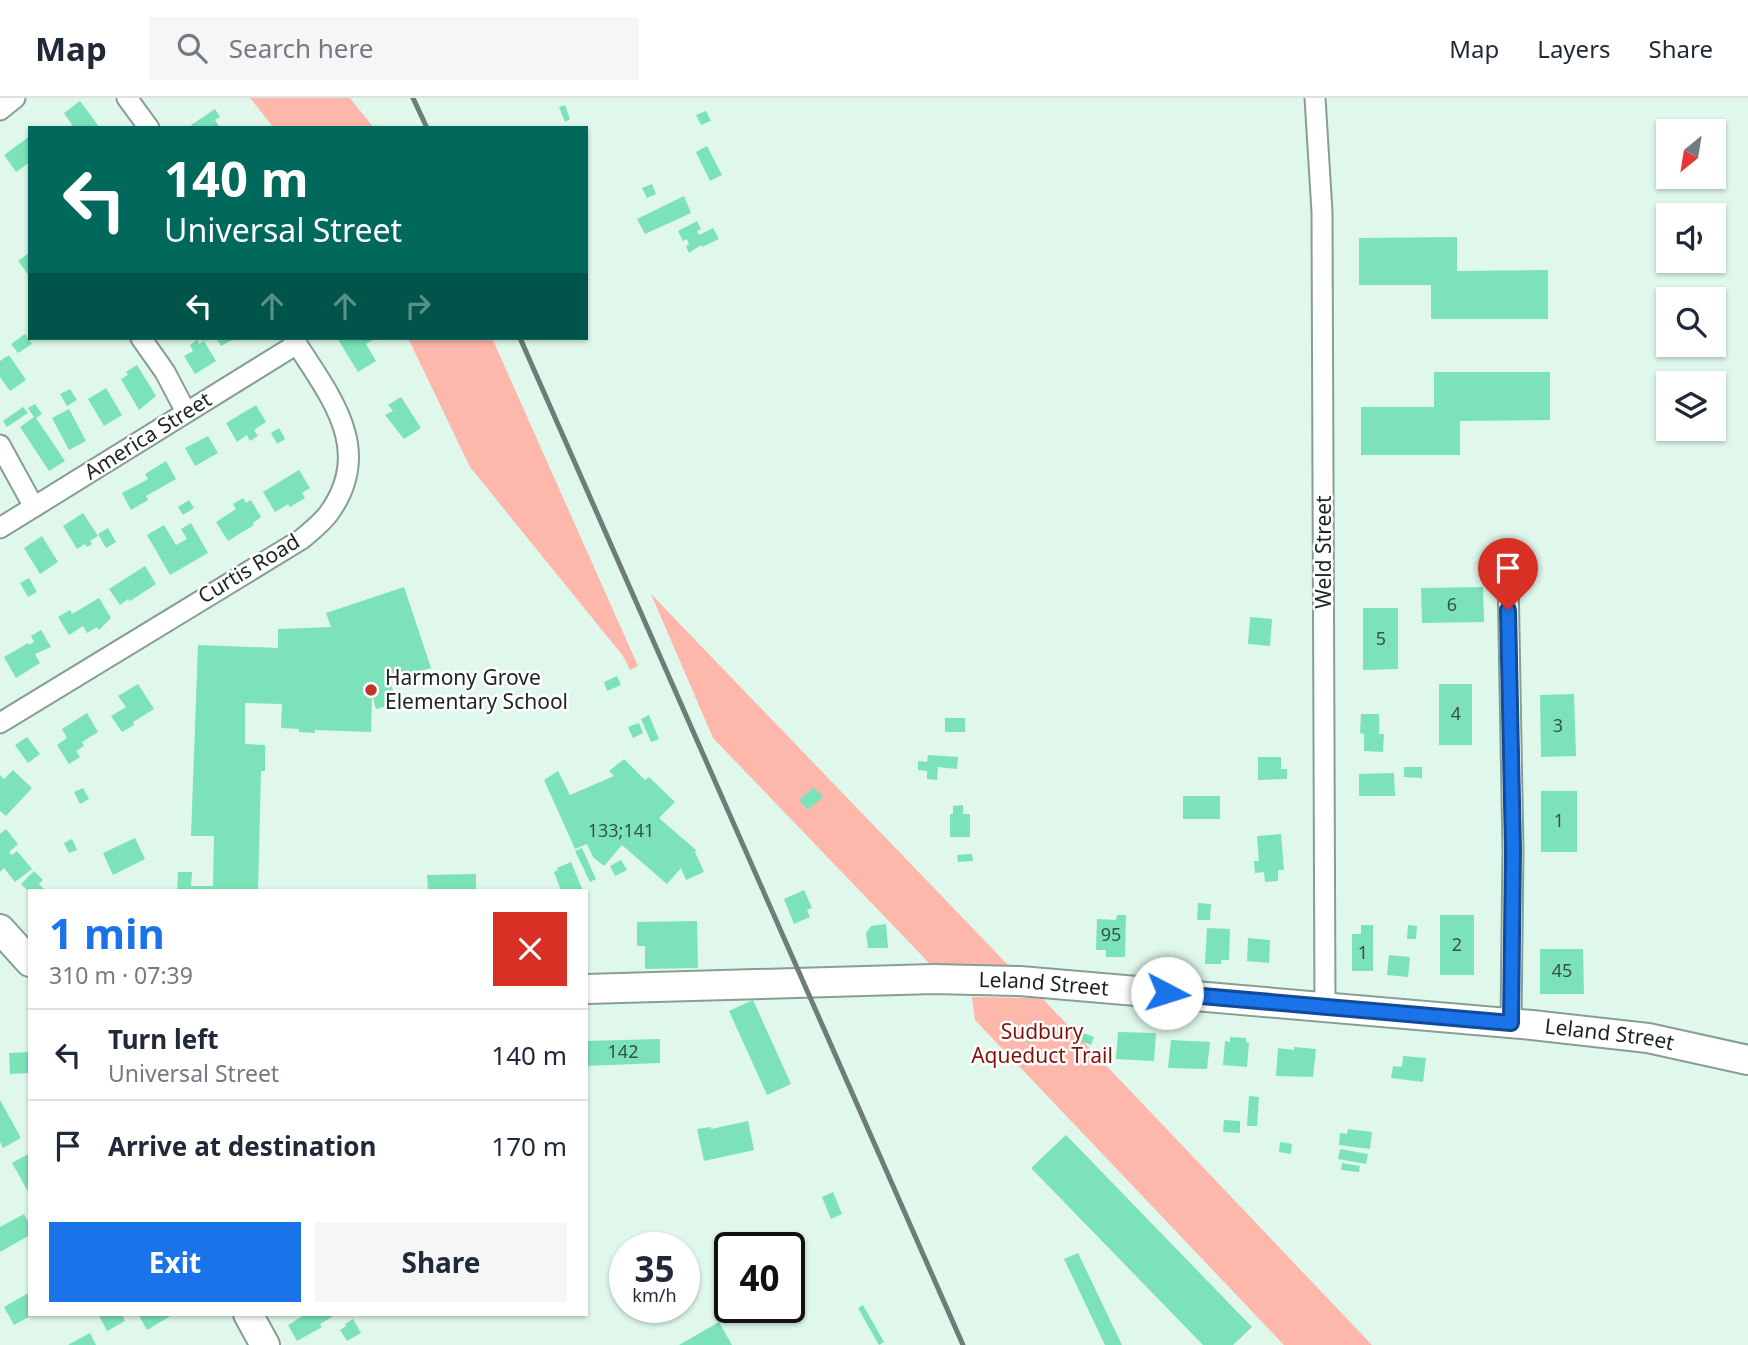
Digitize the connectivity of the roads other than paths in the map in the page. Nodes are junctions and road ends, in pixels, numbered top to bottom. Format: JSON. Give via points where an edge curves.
{"nodes":[{"id":1,"x":15,"y":98,"type":"edge"},
{"id":2,"x":127,"y":98,"type":"edge"},
{"id":3,"x":1315,"y":98,"type":"edge"},
{"id":4,"x":0,"y":110,"type":"edge"},
{"id":5,"x":148,"y":126,"type":"edge"},
{"id":6,"x":142,"y":340,"type":"edge"},
{"id":7,"x":295,"y":341,"type":"edge"},
{"id":8,"x":186,"y":412,"type":"junction"},
{"id":9,"x":0,"y":445,"type":"edge"},
{"id":10,"x":34,"y":507,"type":"junction"},
{"id":11,"x":0,"y":528,"type":"edge"},
{"id":12,"x":1508,"y":576,"type":"dead end"},
{"id":13,"x":0,"y":723,"type":"edge"},
{"id":14,"x":0,"y":929,"type":"edge"},
{"id":15,"x":28,"y":960,"type":"edge"},
{"id":16,"x":588,"y":989,"type":"edge"},
{"id":17,"x":1325,"y":1007,"type":"junction"},
{"id":18,"x":1511,"y":1023,"type":"junction"},
{"id":19,"x":1748,"y":1060,"type":"edge"},
{"id":20,"x":249,"y":1316,"type":"edge"},
{"id":21,"x":265,"y":1345,"type":"edge"}],
"edges":[{"from":1,"to":4,"type":"street"},
{"from":2,"to":5,"type":"street"},
{"from":3,"to":17,"type":"street","name":"Weld Street","via":[[1322,212]]},
{"from":6,"to":8,"type":"street"},
{"from":7,"to":8,"type":"street","name":"America Street"},
{"from":7,"to":13,"type":"street","name":"Curtis Road","via":[[340,411],[349,442],[349,469],[328,515],[302,539]]},
{"from":8,"to":10,"type":"street","name":"America Street"},
{"from":9,"to":10,"type":"street"},
{"from":10,"to":11,"type":"street","name":"America Street"},
{"from":12,"to":18,"type":"street"},
{"from":14,"to":15,"type":"street"},
{"from":16,"to":17,"type":"street","name":"Leland Street","via":[[962,979]]},
{"from":17,"to":18,"type":"street","name":"Leland Street"},
{"from":18,"to":19,"type":"street","name":"Leland Street","via":[[1648,1038]]},
{"from":20,"to":21,"type":"street"}]}
